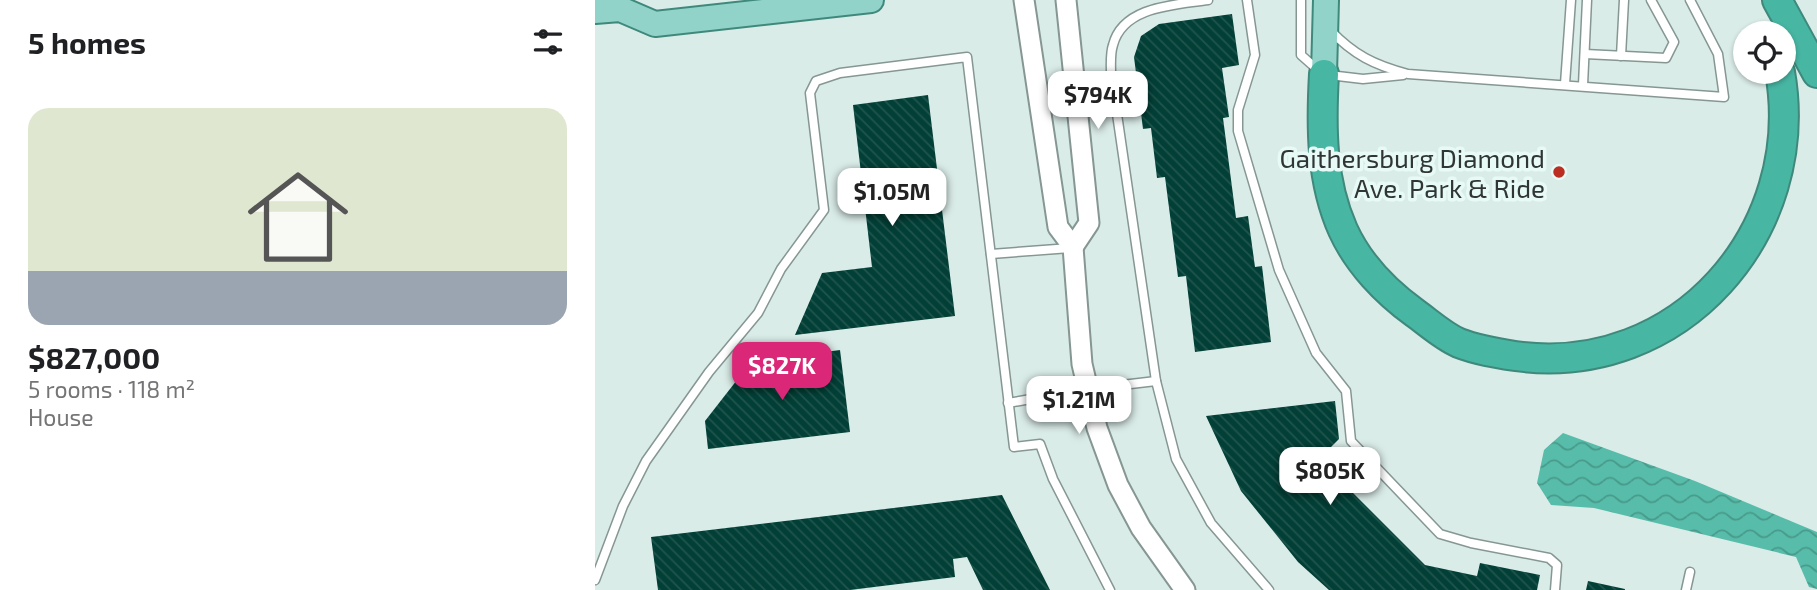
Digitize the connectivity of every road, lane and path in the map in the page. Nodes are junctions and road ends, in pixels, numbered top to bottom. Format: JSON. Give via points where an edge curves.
{"nodes":[{"id":1,"x":871,"y":0,"type":"edge"},
{"id":2,"x":1024,"y":0,"type":"edge"},
{"id":3,"x":1066,"y":0,"type":"edge"},
{"id":4,"x":1207,"y":0,"type":"edge"},
{"id":5,"x":1247,"y":0,"type":"edge"},
{"id":6,"x":1301,"y":0,"type":"edge"},
{"id":7,"x":1326,"y":0,"type":"edge"},
{"id":8,"x":1571,"y":0,"type":"edge"},
{"id":9,"x":1587,"y":0,"type":"edge"},
{"id":10,"x":1624,"y":0,"type":"edge"},
{"id":11,"x":1651,"y":0,"type":"edge"},
{"id":12,"x":1690,"y":0,"type":"edge"},
{"id":13,"x":1762,"y":0,"type":"edge"},
{"id":14,"x":1777,"y":0,"type":"edge"},
{"id":15,"x":627,"y":5,"type":"edge"},
{"id":16,"x":595,"y":11,"type":"edge"},
{"id":17,"x":1769,"y":21,"type":"edge"},
{"id":18,"x":1325,"y":25,"type":"junction"},
{"id":19,"x":1585,"y":54,"type":"junction"},
{"id":20,"x":1621,"y":56,"type":"junction"},
{"id":21,"x":1324,"y":74,"type":"junction"},
{"id":22,"x":1408,"y":74,"type":"junction"},
{"id":23,"x":1817,"y":74,"type":"edge"},
{"id":24,"x":1566,"y":84,"type":"junction"},
{"id":25,"x":1781,"y":84,"type":"edge"},
{"id":26,"x":1583,"y":85,"type":"junction"},
{"id":27,"x":1073,"y":247,"type":"junction"},
{"id":28,"x":991,"y":254,"type":"junction"},
{"id":29,"x":1156,"y":381,"type":"junction"},
{"id":30,"x":1088,"y":389,"type":"junction"},
{"id":31,"x":1008,"y":403,"type":"junction"},
{"id":32,"x":1690,"y":572,"type":"dead end"},
{"id":33,"x":595,"y":580,"type":"edge"},
{"id":34,"x":1110,"y":590,"type":"edge"},
{"id":35,"x":1185,"y":590,"type":"edge"},
{"id":36,"x":1269,"y":590,"type":"edge"},
{"id":37,"x":1555,"y":590,"type":"edge"},
{"id":38,"x":1686,"y":590,"type":"edge"}],
"edges":[{"from":1,"to":15,"type":"main road","via":[[655,24]]},
{"from":2,"to":27,"type":"street","via":[[1058,227]]},
{"from":3,"to":27,"type":"street","via":[[1089,223]]},
{"from":4,"to":29,"type":"lane","via":[[1156,8],[1129,20],[1113,44],[1111,73]]},
{"from":5,"to":37,"type":"lane","via":[[1255,54],[1238,110],[1238,131],[1279,270],[1316,354],[1346,391],[1351,441],[1440,534],[1549,558],[1557,565]]},
{"from":6,"to":21,"type":"lane","via":[[1301,55]]},
{"from":7,"to":18,"type":"main road"},
{"from":8,"to":24,"type":"lane"},
{"from":9,"to":19,"type":"lane"},
{"from":10,"to":20,"type":"lane"},
{"from":11,"to":20,"type":"lane","via":[[1674,42],[1666,58]]},
{"from":12,"to":26,"type":"lane","via":[[1719,54],[1724,97]]},
{"from":13,"to":17,"type":"highway"},
{"from":14,"to":23,"type":"highway"},
{"from":15,"to":16,"type":"main road"},
{"from":18,"to":21,"type":"main road"},
{"from":18,"to":22,"type":"lane","via":[[1351,52]]},
{"from":19,"to":20,"type":"lane"},
{"from":19,"to":26,"type":"lane"},
{"from":21,"to":22,"type":"lane","via":[[1363,79]]},
{"from":21,"to":25,"type":"highway","via":[[1322,140],[1329,187],[1343,231],[1365,265],[1393,297],[1456,342],[1483,351],[1562,359],[1624,347],[1652,334],[1682,318],[1733,270],[1754,238],[1775,183],[1785,125]]},
{"from":22,"to":24,"type":"lane"},
{"from":24,"to":26,"type":"lane"},
{"from":27,"to":28,"type":"lane"},
{"from":27,"to":30,"type":"street"},
{"from":28,"to":31,"type":"lane"},
{"from":28,"to":33,"type":"lane","via":[[967,57],[839,72],[816,81],[810,93],[824,210],[781,270],[758,313],[646,461]]},
{"from":29,"to":30,"type":"lane"},
{"from":29,"to":36,"type":"lane","via":[[1176,459],[1211,523]]},
{"from":30,"to":31,"type":"lane"},
{"from":30,"to":35,"type":"street","via":[[1118,485],[1141,528]]},
{"from":31,"to":34,"type":"lane","via":[[1014,447],[1040,444]]},
{"from":32,"to":38,"type":"lane"}]}
